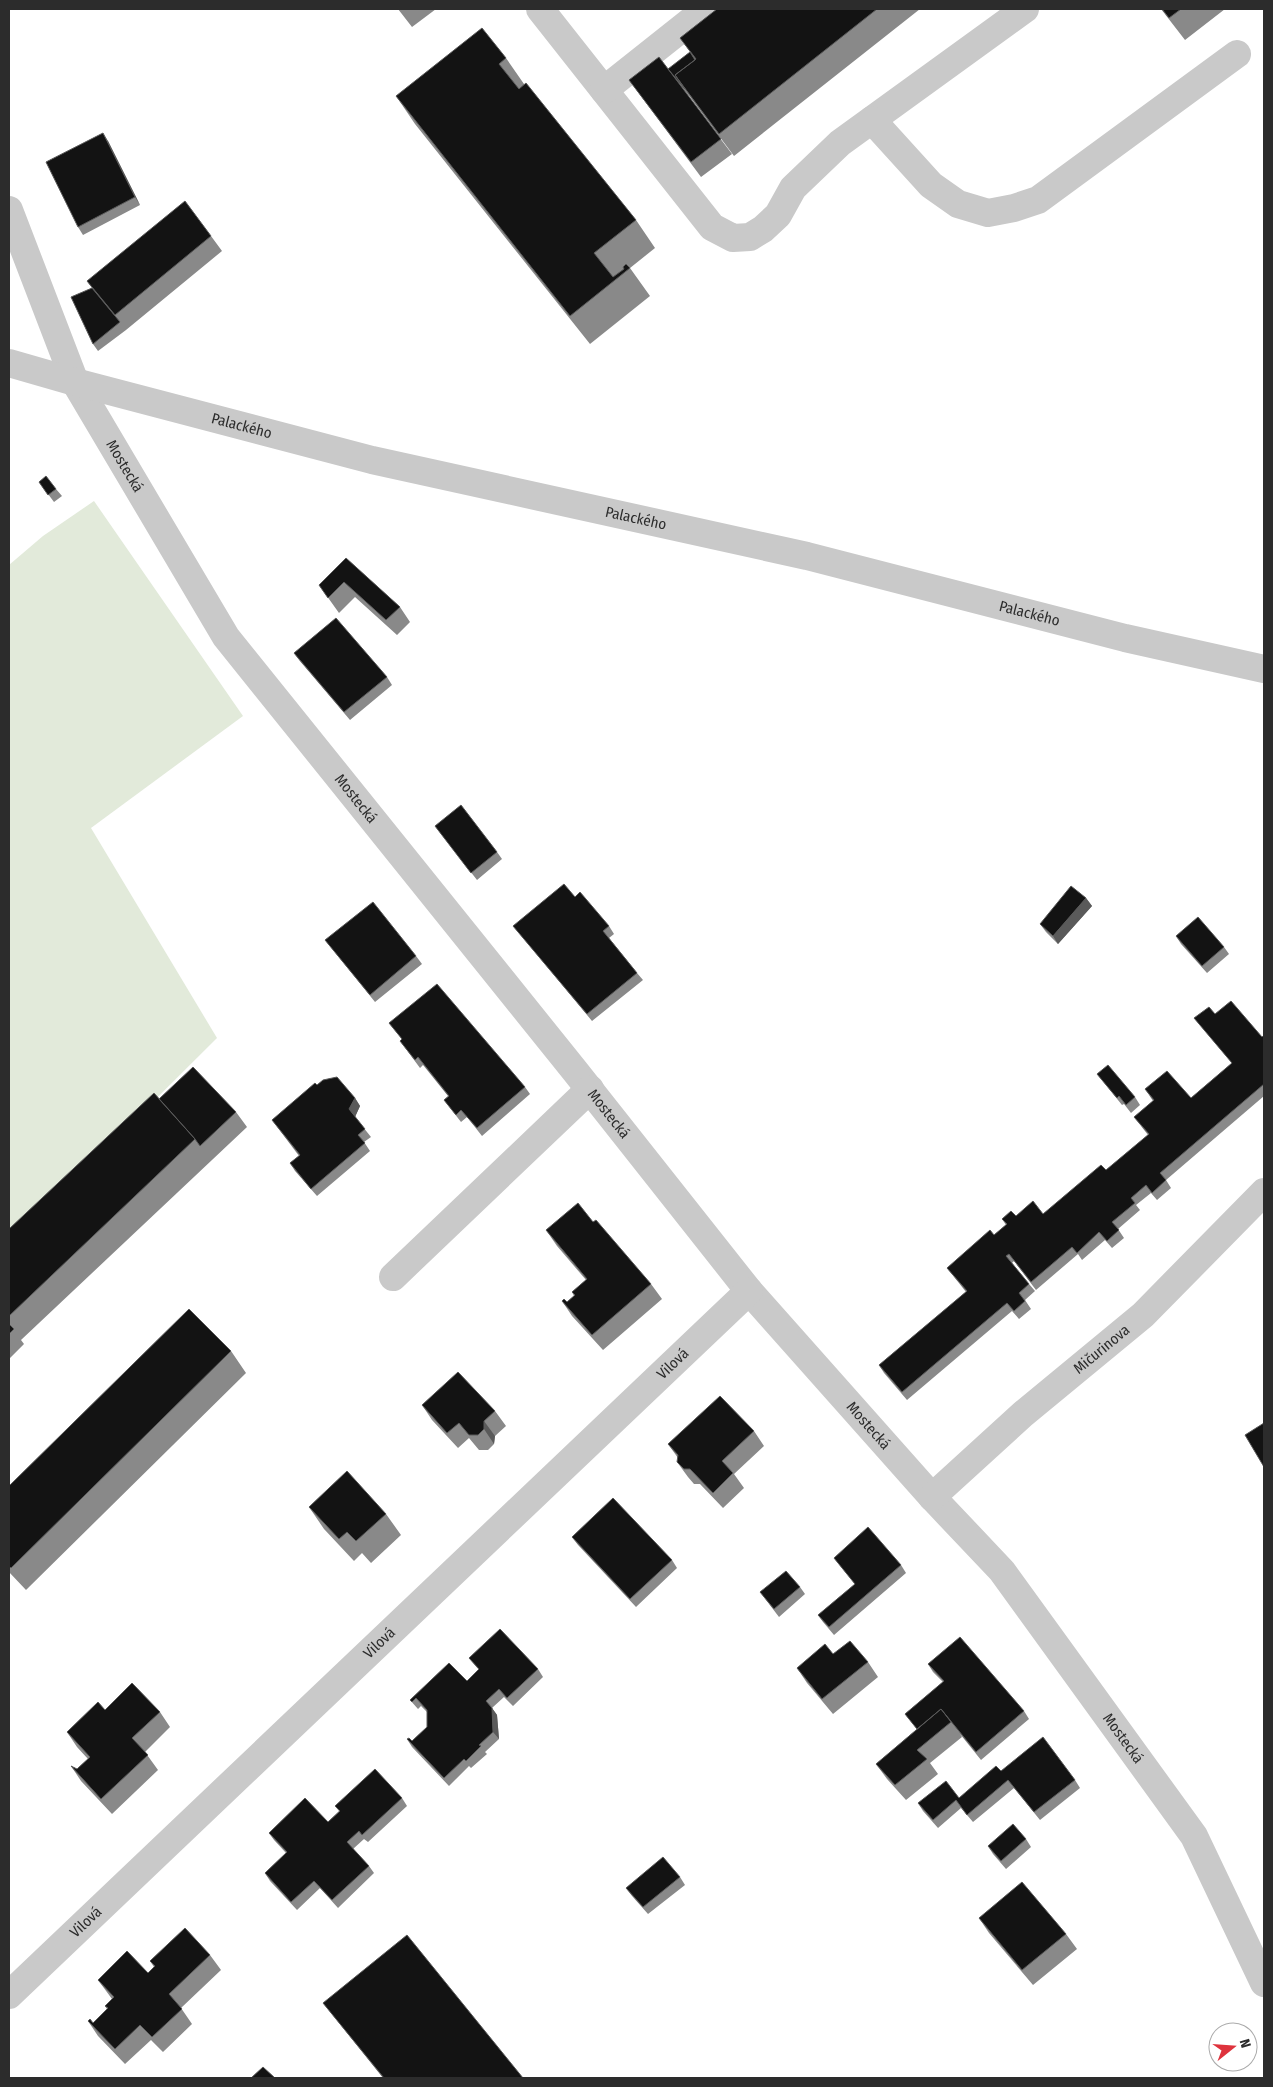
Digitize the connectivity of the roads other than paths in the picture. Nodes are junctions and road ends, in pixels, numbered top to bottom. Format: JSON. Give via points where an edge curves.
{"nodes":[{"id":1,"x":540,"y":9,"type":"edge"},
{"id":2,"x":706,"y":9,"type":"edge"},
{"id":3,"x":1025,"y":9,"type":"edge"},
{"id":4,"x":1237,"y":54,"type":"dead end"},
{"id":5,"x":604,"y":90,"type":"junction"},
{"id":6,"x":872,"y":120,"type":"junction"},
{"id":7,"x":9,"y":210,"type":"edge"},
{"id":8,"x":9,"y":363,"type":"edge"},
{"id":9,"x":75,"y":382,"type":"junction"},
{"id":10,"x":1264,"y":669,"type":"edge"},
{"id":11,"x":590,"y":1090,"type":"junction"},
{"id":12,"x":1264,"y":1192,"type":"edge"},
{"id":13,"x":393,"y":1277,"type":"dead end"},
{"id":14,"x":749,"y":1291,"type":"junction"},
{"id":15,"x":932,"y":1497,"type":"junction"},
{"id":16,"x":1264,"y":1983,"type":"edge"},
{"id":17,"x":9,"y":1995,"type":"edge"}],
"edges":[{"from":1,"to":5,"type":"street"},
{"from":2,"to":5,"type":"street"},
{"from":3,"to":6,"type":"street"},
{"from":4,"to":6,"type":"street","via":[[1038,200],[988,213],[958,204],[931,185]]},
{"from":5,"to":6,"type":"street","via":[[712,227],[733,238],[750,237],[763,229],[778,215],[793,188],[840,143]]},
{"from":7,"to":9,"type":"street","name":"Mostecká"},
{"from":8,"to":9,"type":"street","name":"Palackého"},
{"from":9,"to":10,"type":"street","name":"Palackého","via":[[372,460],[807,556],[1125,638]]},
{"from":9,"to":11,"type":"street","name":"Mostecká","via":[[226,637]]},
{"from":11,"to":13,"type":"street"},
{"from":11,"to":14,"type":"street","name":"Mostecká"},
{"from":12,"to":15,"type":"street","name":"Mičurinova","via":[[1143,1315],[1024,1414]]},
{"from":14,"to":15,"type":"street","name":"Mostecká"},
{"from":14,"to":17,"type":"street","name":"Vilová"},
{"from":15,"to":16,"type":"street","name":"Mostecká","via":[[1002,1572],[1194,1836]]}]}
